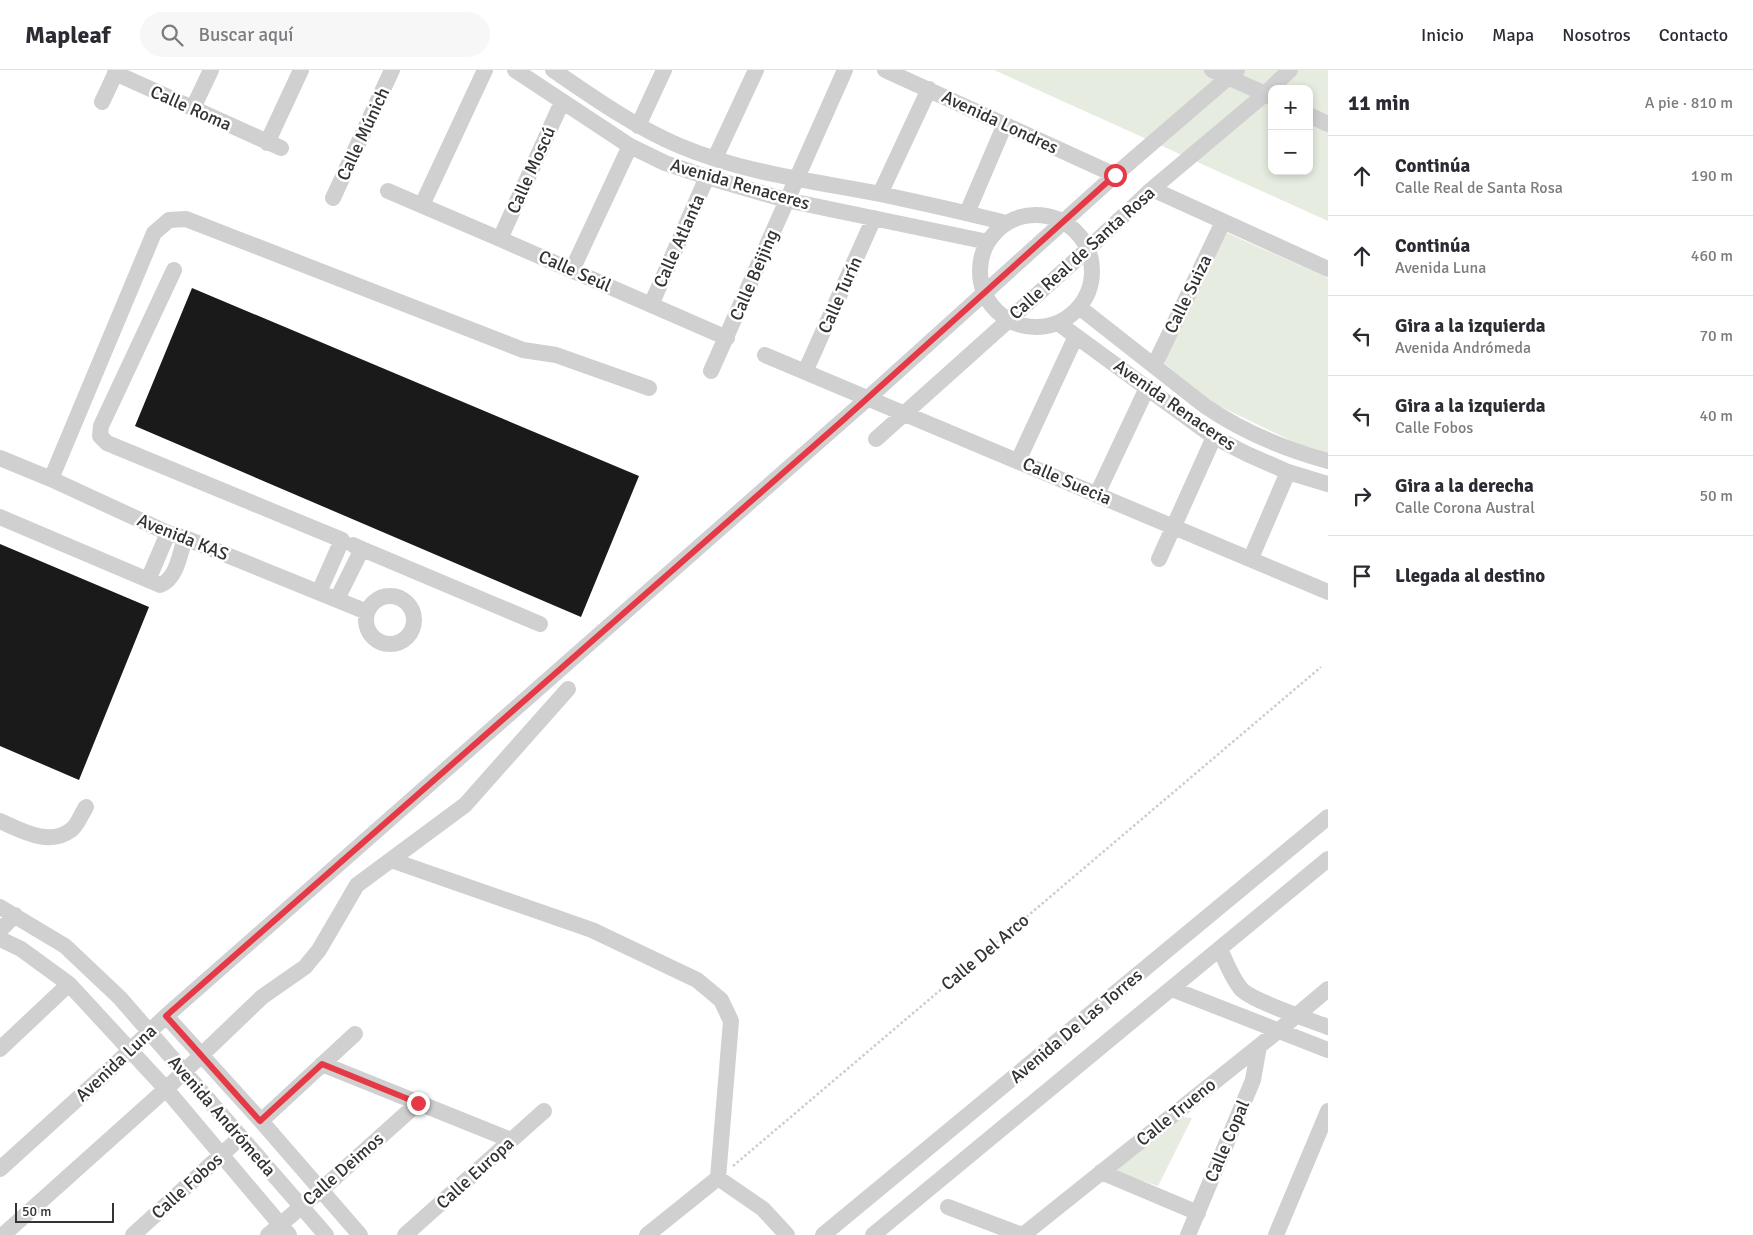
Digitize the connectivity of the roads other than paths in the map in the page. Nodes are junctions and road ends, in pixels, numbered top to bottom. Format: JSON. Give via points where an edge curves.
{"nodes":[{"id":1,"x":211,"y":70,"type":"edge"},
{"id":2,"x":301,"y":70,"type":"edge"},
{"id":3,"x":392,"y":70,"type":"edge"},
{"id":4,"x":485,"y":70,"type":"edge"},
{"id":5,"x":515,"y":70,"type":"edge"},
{"id":6,"x":554,"y":70,"type":"edge"},
{"id":7,"x":664,"y":70,"type":"edge"},
{"id":8,"x":756,"y":70,"type":"edge"},
{"id":9,"x":845,"y":70,"type":"edge"},
{"id":10,"x":885,"y":70,"type":"edge"},
{"id":11,"x":1212,"y":70,"type":"edge"},
{"id":12,"x":1290,"y":70,"type":"edge"},
{"id":13,"x":116,"y":72,"type":"edge"},
{"id":14,"x":1233,"y":74,"type":"edge"},
{"id":15,"x":571,"y":75,"type":"edge"},
{"id":16,"x":1277,"y":85,"type":"edge"},
{"id":17,"x":929,"y":89,"type":"junction"},
{"id":18,"x":1268,"y":96,"type":"edge"},
{"id":19,"x":102,"y":102,"type":"dead end"},
{"id":20,"x":562,"y":102,"type":"junction"},
{"id":21,"x":194,"y":108,"type":"junction"},
{"id":22,"x":1313,"y":117,"type":"edge"},
{"id":23,"x":1005,"y":124,"type":"junction"},
{"id":24,"x":1328,"y":124,"type":"edge"},
{"id":25,"x":638,"y":126,"type":"junction"},
{"id":26,"x":630,"y":146,"type":"junction"},
{"id":27,"x":715,"y":158,"type":"junction"},
{"id":28,"x":1115,"y":175,"type":"junction"},
{"id":29,"x":707,"y":177,"type":"junction"},
{"id":30,"x":795,"y":180,"type":"junction"},
{"id":31,"x":1152,"y":189,"type":"junction"},
{"id":32,"x":388,"y":191,"type":"dead end"},
{"id":33,"x":880,"y":194,"type":"junction"},
{"id":34,"x":333,"y":198,"type":"dead end"},
{"id":35,"x":786,"y":200,"type":"junction"},
{"id":36,"x":422,"y":205,"type":"junction"},
{"id":37,"x":967,"y":213,"type":"junction"},
{"id":38,"x":874,"y":218,"type":"junction"},
{"id":39,"x":1064,"y":222,"type":"junction"},
{"id":40,"x":1223,"y":222,"type":"junction"},
{"id":41,"x":1006,"y":223,"type":"junction"},
{"id":42,"x":500,"y":239,"type":"junction"},
{"id":43,"x":988,"y":242,"type":"junction"},
{"id":44,"x":1088,"y":250,"type":"junction"},
{"id":45,"x":1328,"y":269,"type":"edge"},
{"id":46,"x":174,"y":270,"type":"dead end"},
{"id":47,"x":572,"y":270,"type":"junction"},
{"id":48,"x":984,"y":292,"type":"junction"},
{"id":49,"x":652,"y":305,"type":"junction"},
{"id":50,"x":1079,"y":307,"type":"junction"},
{"id":51,"x":1009,"y":320,"type":"junction"},
{"id":52,"x":1058,"y":322,"type":"junction"},
{"id":53,"x":1076,"y":336,"type":"junction"},
{"id":54,"x":727,"y":338,"type":"junction"},
{"id":55,"x":765,"y":355,"type":"dead end"},
{"id":56,"x":1154,"y":366,"type":"junction"},
{"id":57,"x":711,"y":371,"type":"dead end"},
{"id":58,"x":805,"y":372,"type":"junction"},
{"id":59,"x":649,"y":388,"type":"dead end"},
{"id":60,"x":1147,"y":388,"type":"junction"},
{"id":61,"x":867,"y":399,"type":"junction"},
{"id":62,"x":903,"y":413,"type":"junction"},
{"id":63,"x":841,"y":422,"type":"joint"},
{"id":64,"x":1214,"y":437,"type":"junction"},
{"id":65,"x":876,"y":439,"type":"dead end"},
{"id":66,"x":0,"y":458,"type":"edge"},
{"id":67,"x":1018,"y":461,"type":"junction"},
{"id":68,"x":1328,"y":462,"type":"edge"},
{"id":69,"x":1288,"y":472,"type":"junction"},
{"id":70,"x":51,"y":479,"type":"junction"},
{"id":71,"x":1328,"y":484,"type":"edge"},
{"id":72,"x":1097,"y":494,"type":"junction"},
{"id":73,"x":0,"y":517,"type":"edge"},
{"id":74,"x":1173,"y":527,"type":"junction"},
{"id":75,"x":168,"y":533,"type":"junction"},
{"id":76,"x":185,"y":538,"type":"junction"},
{"id":77,"x":342,"y":540,"type":"junction"},
{"id":78,"x":362,"y":548,"type":"junction"},
{"id":79,"x":1251,"y":558,"type":"junction"},
{"id":80,"x":1159,"y":559,"type":"dead end"},
{"id":81,"x":148,"y":580,"type":"junction"},
{"id":82,"x":1326,"y":587,"type":"edge"},
{"id":83,"x":319,"y":592,"type":"junction"},
{"id":84,"x":337,"y":599,"type":"junction"},
{"id":85,"x":367,"y":612,"type":"dead end"},
{"id":86,"x":540,"y":624,"type":"dead end"},
{"id":87,"x":568,"y":689,"type":"dead end"},
{"id":88,"x":86,"y":807,"type":"dead end"},
{"id":89,"x":1328,"y":817,"type":"edge"},
{"id":90,"x":0,"y":821,"type":"edge"},
{"id":91,"x":1328,"y":859,"type":"edge"},
{"id":92,"x":391,"y":860,"type":"junction"},
{"id":93,"x":0,"y":907,"type":"edge"},
{"id":94,"x":15,"y":915,"type":"junction"},
{"id":95,"x":0,"y":930,"type":"edge"},
{"id":96,"x":0,"y":939,"type":"edge"},
{"id":97,"x":1220,"y":949,"type":"junction"},
{"id":98,"x":68,"y":984,"type":"junction"},
{"id":99,"x":1328,"y":989,"type":"edge"},
{"id":100,"x":1172,"y":990,"type":"junction"},
{"id":101,"x":1297,"y":1015,"type":"junction"},
{"id":102,"x":166,"y":1016,"type":"junction"},
{"id":103,"x":1328,"y":1027,"type":"edge"},
{"id":104,"x":1278,"y":1031,"type":"junction"},
{"id":105,"x":149,"y":1032,"type":"junction"},
{"id":106,"x":355,"y":1034,"type":"dead end"},
{"id":107,"x":1260,"y":1046,"type":"junction"},
{"id":108,"x":0,"y":1049,"type":"edge"},
{"id":109,"x":130,"y":1050,"type":"junction"},
{"id":110,"x":1328,"y":1050,"type":"edge"},
{"id":111,"x":202,"y":1056,"type":"junction"},
{"id":112,"x":322,"y":1064,"type":"junction"},
{"id":113,"x":184,"y":1072,"type":"junction"},
{"id":114,"x":166,"y":1089,"type":"junction"},
{"id":115,"x":418,"y":1103,"type":"junction"},
{"id":116,"x":544,"y":1111,"type":"dead end"},
{"id":117,"x":1328,"y":1111,"type":"edge"},
{"id":118,"x":260,"y":1121,"type":"junction"},
{"id":119,"x":241,"y":1137,"type":"junction"},
{"id":120,"x":511,"y":1140,"type":"junction"},
{"id":121,"x":222,"y":1156,"type":"junction"},
{"id":122,"x":0,"y":1169,"type":"edge"},
{"id":123,"x":1101,"y":1172,"type":"junction"},
{"id":124,"x":718,"y":1178,"type":"junction"},
{"id":125,"x":322,"y":1190,"type":"junction"},
{"id":126,"x":301,"y":1206,"type":"junction"},
{"id":127,"x":948,"y":1207,"type":"dead end"},
{"id":128,"x":1198,"y":1213,"type":"junction"},
{"id":129,"x":279,"y":1231,"type":"edge"},
{"id":130,"x":3,"y":1235,"type":"edge"},
{"id":131,"x":133,"y":1235,"type":"edge"},
{"id":132,"x":326,"y":1235,"type":"edge"},
{"id":133,"x":360,"y":1235,"type":"edge"},
{"id":134,"x":405,"y":1235,"type":"edge"},
{"id":135,"x":647,"y":1235,"type":"edge"},
{"id":136,"x":787,"y":1235,"type":"edge"},
{"id":137,"x":823,"y":1235,"type":"edge"},
{"id":138,"x":872,"y":1235,"type":"edge"},
{"id":139,"x":1023,"y":1235,"type":"edge"},
{"id":140,"x":1188,"y":1235,"type":"edge"},
{"id":141,"x":1276,"y":1235,"type":"edge"}],
"edges":[{"from":1,"to":21,"type":"street"},
{"from":2,"to":21,"type":"street","name":"Calle Roma","via":[[274,146]]},
{"from":3,"to":34,"type":"street","name":"Calle Múnich"},
{"from":4,"to":36,"type":"street"},
{"from":5,"to":20,"type":"street","name":"Avenida Renaceres"},
{"from":6,"to":15,"type":"street","name":"Avenida Renaceres"},
{"from":7,"to":25,"type":"street"},
{"from":8,"to":27,"type":"street"},
{"from":9,"to":30,"type":"street","name":"Calle Beijing"},
{"from":10,"to":17,"type":"street","name":"Avenida Londres"},
{"from":11,"to":14,"type":"street"},
{"from":12,"to":16,"type":"street","name":"Calle Real de Santa Rosa"},
{"from":13,"to":19,"type":"street"},
{"from":13,"to":21,"type":"street","name":"Calle Roma"},
{"from":14,"to":18,"type":"street"},
{"from":14,"to":28,"type":"street","name":"Calle Real de Santa Rosa"},
{"from":15,"to":25,"type":"street","name":"Avenida Renaceres"},
{"from":17,"to":23,"type":"street","name":"Avenida Londres"},
{"from":17,"to":33,"type":"street"},
{"from":18,"to":31,"type":"street","name":"Calle Real de Santa Rosa"},
{"from":20,"to":26,"type":"street","name":"Avenida Renaceres"},
{"from":20,"to":42,"type":"street","name":"Calle Moscú"},
{"from":22,"to":24,"type":"street"},
{"from":23,"to":28,"type":"street","name":"Avenida Londres"},
{"from":23,"to":37,"type":"street"},
{"from":25,"to":27,"type":"street","name":"Avenida Renaceres","via":[[682,147]]},
{"from":26,"to":29,"type":"street","name":"Avenida Renaceres","via":[[665,163]]},
{"from":26,"to":47,"type":"street"},
{"from":27,"to":30,"type":"street","name":"Avenida Renaceres"},
{"from":28,"to":39,"type":"street","name":"Calle Real de Santa Rosa"},
{"from":29,"to":35,"type":"street","name":"Avenida Renaceres"},
{"from":29,"to":49,"type":"street","name":"Calle Atlanta"},
{"from":30,"to":33,"type":"street","name":"Avenida Renaceres"},
{"from":30,"to":35,"type":"street","name":"Calle Beijing"},
{"from":31,"to":40,"type":"street"},
{"from":31,"to":44,"type":"street","name":"Calle Real de Santa Rosa"},
{"from":32,"to":36,"type":"street","name":"Calle Seúl"},
{"from":33,"to":37,"type":"street","name":"Avenida Renaceres"},
{"from":35,"to":38,"type":"street","name":"Avenida Renaceres"},
{"from":35,"to":54,"type":"street","name":"Calle Beijing"},
{"from":36,"to":42,"type":"street","name":"Calle Seúl"},
{"from":37,"to":41,"type":"street","name":"Avenida Renaceres"},
{"from":38,"to":43,"type":"street","name":"Avenida Renaceres"},
{"from":38,"to":58,"type":"street","name":"Calle Turín"},
{"from":39,"to":41,"type":"street","via":[[1034,214]]},
{"from":39,"to":44,"type":"street","via":[[1082,238]]},
{"from":39,"to":48,"type":"street","name":"Calle Real de Santa Rosa"},
{"from":40,"to":45,"type":"street"},
{"from":40,"to":56,"type":"street","name":"Calle Suiza"},
{"from":41,"to":43,"type":"street"},
{"from":42,"to":47,"type":"street","name":"Calle Seúl"},
{"from":43,"to":48,"type":"street","via":[[981,258]]},
{"from":44,"to":50,"type":"street","via":[[1092,273],[1086,296]]},
{"from":44,"to":51,"type":"street","name":"Calle Real de Santa Rosa"},
{"from":46,"to":77,"type":"street","via":[[101,426],[100,436],[108,443]]},
{"from":47,"to":49,"type":"street","name":"Calle Seúl"},
{"from":48,"to":51,"type":"street","via":[[994,308]]},
{"from":48,"to":61,"type":"street","name":"Calle Real de Santa Rosa"},
{"from":49,"to":54,"type":"street","name":"Calle Seúl"},
{"from":50,"to":52,"type":"street"},
{"from":50,"to":56,"type":"street","name":"Avenida Renaceres"},
{"from":51,"to":52,"type":"street","via":[[1025,326],[1042,327]]},
{"from":51,"to":62,"type":"street","name":"Calle Real de Santa Rosa"},
{"from":52,"to":53,"type":"street","name":"Avenida Renaceres"},
{"from":53,"to":60,"type":"street","name":"Avenida Renaceres"},
{"from":53,"to":67,"type":"street"},
{"from":54,"to":57,"type":"street","name":"Calle Beijing"},
{"from":55,"to":58,"type":"street","name":"Calle Suecia"},
{"from":56,"to":68,"type":"street","name":"Avenida Renaceres","via":[[1225,420],[1269,442]]},
{"from":58,"to":61,"type":"street","name":"Calle Suecia"},
{"from":59,"to":70,"type":"street","via":[[556,355],[523,350],[186,219],[169,220],[154,232]]},
{"from":60,"to":64,"type":"street","name":"Avenida Renaceres"},
{"from":60,"to":72,"type":"street"},
{"from":61,"to":62,"type":"street","name":"Calle Suecia"},
{"from":61,"to":63,"type":"street","name":"Calle Real de Santa Rosa"},
{"from":62,"to":65,"type":"street","name":"Calle Real de Santa Rosa"},
{"from":62,"to":67,"type":"street","name":"Calle Suecia"},
{"from":63,"to":102,"type":"street","name":"Avenida Luna"},
{"from":64,"to":69,"type":"street","name":"Avenida Renaceres"},
{"from":64,"to":74,"type":"street"},
{"from":66,"to":70,"type":"street","name":"Avenida KAS"},
{"from":67,"to":72,"type":"street","name":"Calle Suecia"},
{"from":69,"to":71,"type":"street","name":"Avenida Renaceres"},
{"from":69,"to":79,"type":"street"},
{"from":70,"to":75,"type":"street","name":"Avenida KAS"},
{"from":72,"to":74,"type":"street","name":"Calle Suecia"},
{"from":73,"to":81,"type":"street"},
{"from":74,"to":79,"type":"street","name":"Calle Suecia"},
{"from":74,"to":80,"type":"street"},
{"from":75,"to":76,"type":"street","name":"Avenida KAS"},
{"from":75,"to":81,"type":"street"},
{"from":76,"to":81,"type":"street","via":[[172,577],[160,585]]},
{"from":76,"to":83,"type":"street","name":"Avenida KAS"},
{"from":77,"to":78,"type":"street"},
{"from":77,"to":83,"type":"street"},
{"from":78,"to":84,"type":"street"},
{"from":78,"to":86,"type":"street"},
{"from":79,"to":82,"type":"street","name":"Calle Suecia"},
{"from":83,"to":84,"type":"street","name":"Avenida KAS"},
{"from":84,"to":85,"type":"street","name":"Avenida KAS"},
{"from":87,"to":92,"type":"street","via":[[465,805]]},
{"from":88,"to":90,"type":"street","via":[[72,830],[55,838],[34,836]]},
{"from":89,"to":137,"type":"street","name":"Avenida De Las Torres"},
{"from":91,"to":97,"type":"street","name":"Avenida De Las Torres"},
{"from":92,"to":111,"type":"street","via":[[357,885],[319,950],[305,967],[262,997]]},
{"from":92,"to":124,"type":"street","via":[[592,930],[697,980],[721,1000],[731,1021]]},
{"from":93,"to":94,"type":"street","name":"Avenida Andrómeda"},
{"from":94,"to":95,"type":"street"},
{"from":94,"to":105,"type":"street","name":"Avenida Andrómeda","via":[[65,946],[120,998]]},
{"from":96,"to":98,"type":"street","name":"Avenida Andrómeda","via":[[21,949]]},
{"from":97,"to":100,"type":"street","name":"Avenida De Las Torres"},
{"from":97,"to":101,"type":"street","via":[[1243,990]]},
{"from":98,"to":108,"type":"street"},
{"from":98,"to":109,"type":"street","name":"Avenida Andrómeda"},
{"from":99,"to":101,"type":"street","name":"Calle Trueno"},
{"from":100,"to":104,"type":"street"},
{"from":100,"to":138,"type":"street","name":"Avenida De Las Torres"},
{"from":101,"to":103,"type":"street"},
{"from":101,"to":104,"type":"street","name":"Calle Trueno"},
{"from":102,"to":105,"type":"street","name":"Avenida Luna"},
{"from":102,"to":111,"type":"street","name":"Avenida Andrómeda"},
{"from":104,"to":107,"type":"street","name":"Calle Trueno"},
{"from":104,"to":110,"type":"street"},
{"from":105,"to":109,"type":"street","name":"Avenida Luna"},
{"from":105,"to":113,"type":"street","name":"Avenida Andrómeda"},
{"from":106,"to":112,"type":"street"},
{"from":107,"to":123,"type":"street","name":"Calle Trueno"},
{"from":107,"to":128,"type":"street","name":"Calle Copal","via":[[1253,1080]]},
{"from":109,"to":114,"type":"street","name":"Avenida Andrómeda"},
{"from":109,"to":122,"type":"street","name":"Avenida Luna"},
{"from":111,"to":113,"type":"street"},
{"from":111,"to":118,"type":"street","name":"Avenida Andrómeda"},
{"from":112,"to":115,"type":"street"},
{"from":112,"to":118,"type":"street"},
{"from":113,"to":114,"type":"street"},
{"from":113,"to":119,"type":"street","name":"Avenida Andrómeda"},
{"from":114,"to":121,"type":"street","name":"Avenida Andrómeda"},
{"from":114,"to":130,"type":"street"},
{"from":115,"to":120,"type":"street"},
{"from":115,"to":125,"type":"street","name":"Calle Deimos"},
{"from":116,"to":120,"type":"street","name":"Calle Europa"},
{"from":117,"to":141,"type":"street"},
{"from":118,"to":125,"type":"street","name":"Avenida Andrómeda"},
{"from":119,"to":121,"type":"street","name":"Calle Fobos"},
{"from":119,"to":126,"type":"street","name":"Avenida Andrómeda"},
{"from":120,"to":134,"type":"street","name":"Calle Europa"},
{"from":121,"to":129,"type":"street","name":"Avenida Andrómeda"},
{"from":121,"to":131,"type":"street","name":"Calle Fobos"},
{"from":123,"to":128,"type":"street"},
{"from":123,"to":139,"type":"street","name":"Calle Trueno"},
{"from":124,"to":135,"type":"street"},
{"from":124,"to":136,"type":"street","via":[[763,1209]]},
{"from":125,"to":126,"type":"street","name":"Calle Deimos"},
{"from":125,"to":133,"type":"street","name":"Avenida Andrómeda"},
{"from":126,"to":129,"type":"street","name":"Calle Deimos"},
{"from":126,"to":132,"type":"street","name":"Avenida Andrómeda"},
{"from":127,"to":139,"type":"street"},
{"from":128,"to":140,"type":"street","name":"Calle Copal"}]}
